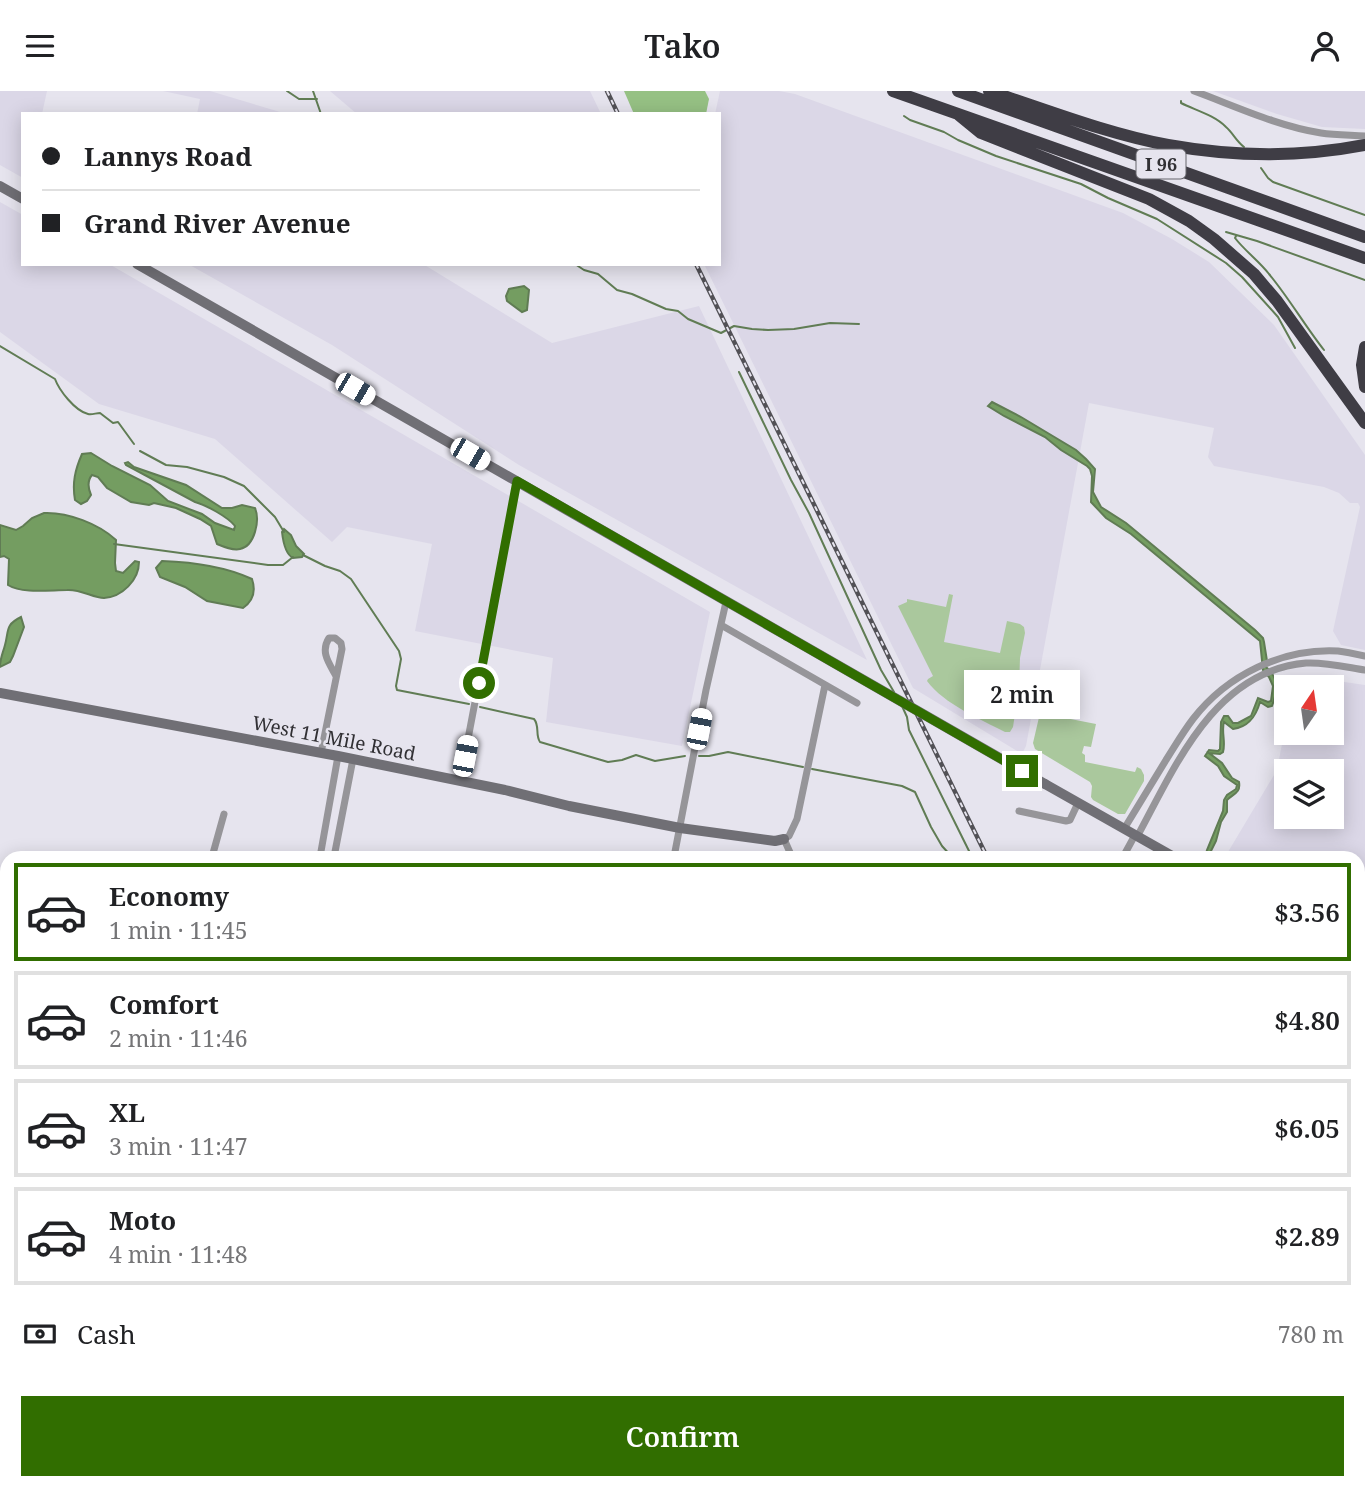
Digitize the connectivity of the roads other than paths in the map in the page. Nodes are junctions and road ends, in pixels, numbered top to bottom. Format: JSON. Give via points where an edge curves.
{"nodes":[{"id":1,"x":893,"y":91,"type":"edge"},
{"id":2,"x":958,"y":91,"type":"edge"},
{"id":3,"x":989,"y":91,"type":"edge"},
{"id":4,"x":1194,"y":91,"type":"edge"},
{"id":5,"x":959,"y":115,"type":"junction"},
{"id":6,"x":1365,"y":136,"type":"edge"},
{"id":7,"x":1365,"y":145,"type":"edge"},
{"id":8,"x":0,"y":186,"type":"edge"},
{"id":9,"x":21,"y":198,"type":"edge"},
{"id":10,"x":1365,"y":237,"type":"edge"},
{"id":11,"x":1365,"y":258,"type":"edge"},
{"id":12,"x":140,"y":266,"type":"edge"},
{"id":13,"x":1365,"y":347,"type":"edge"},
{"id":14,"x":1365,"y":387,"type":"edge"},
{"id":15,"x":1365,"y":423,"type":"edge"},
{"id":16,"x":517,"y":481,"type":"junction"},
{"id":17,"x":726,"y":602,"type":"junction"},
{"id":18,"x":721,"y":625,"type":"junction"},
{"id":19,"x":1365,"y":656,"type":"edge"},
{"id":20,"x":1365,"y":670,"type":"edge"},
{"id":21,"x":336,"y":676,"type":"junction"},
{"id":22,"x":825,"y":685,"type":"junction"},
{"id":23,"x":0,"y":693,"type":"edge"},
{"id":24,"x":858,"y":703,"type":"dead end"},
{"id":25,"x":321,"y":753,"type":"junction"},
{"id":26,"x":338,"y":756,"type":"junction"},
{"id":27,"x":353,"y":759,"type":"junction"},
{"id":28,"x":460,"y":781,"type":"junction"},
{"id":29,"x":1079,"y":803,"type":"junction"},
{"id":30,"x":1019,"y":811,"type":"dead end"},
{"id":31,"x":224,"y":814,"type":"dead end"},
{"id":32,"x":326,"y":818,"type":"junction"},
{"id":33,"x":341,"y":822,"type":"junction"},
{"id":34,"x":680,"y":828,"type":"junction"},
{"id":35,"x":1124,"y":829,"type":"junction"},
{"id":36,"x":1136,"y":836,"type":"junction"},
{"id":37,"x":784,"y":839,"type":"junction"},
{"id":38,"x":214,"y":851,"type":"edge"},
{"id":39,"x":321,"y":851,"type":"edge"},
{"id":40,"x":335,"y":851,"type":"edge"},
{"id":41,"x":675,"y":851,"type":"edge"},
{"id":42,"x":789,"y":851,"type":"edge"},
{"id":43,"x":1127,"y":851,"type":"edge"},
{"id":44,"x":1163,"y":851,"type":"edge"}],
"edges":[{"from":1,"to":5,"type":"highway","number":"I 96"},
{"from":2,"to":10,"type":"highway","number":"I 96"},
{"from":3,"to":7,"type":"highway","via":[[1123,135],[1211,152],[1304,154]]},
{"from":4,"to":6,"type":"street","via":[[1296,127]]},
{"from":5,"to":11,"type":"highway","number":"I 96"},
{"from":5,"to":15,"type":"highway","via":[[981,133],[1149,199],[1214,239],[1272,295]]},
{"from":8,"to":9,"type":"main road"},
{"from":12,"to":16,"type":"main road"},
{"from":13,"to":14,"type":"highway"},
{"from":16,"to":17,"type":"main road"},
{"from":16,"to":28,"type":"street"},
{"from":17,"to":18,"type":"street"},
{"from":17,"to":29,"type":"main road","bridge":true},
{"from":18,"to":22,"type":"street"},
{"from":18,"to":34,"type":"street"},
{"from":19,"to":35,"type":"street","via":[[1338,651],[1288,656],[1241,676],[1192,720]]},
{"from":20,"to":36,"type":"street","via":[[1308,663],[1261,675],[1246,684],[1205,721]]},
{"from":21,"to":21,"type":"street","via":[[341,643],[329,638],[324,650]]},
{"from":21,"to":25,"type":"street"},
{"from":22,"to":24,"type":"street"},
{"from":22,"to":37,"type":"street","via":[[797,819]]},
{"from":23,"to":25,"type":"main road","name":"West 11 Mile Road"},
{"from":25,"to":26,"type":"main road","name":"West 11 Mile Road"},
{"from":26,"to":27,"type":"main road","name":"West 11 Mile Road"},
{"from":26,"to":32,"type":"street"},
{"from":27,"to":28,"type":"main road","name":"West 11 Mile Road"},
{"from":27,"to":33,"type":"street"},
{"from":28,"to":34,"type":"main road","name":"West 11 Mile Road"},
{"from":29,"to":30,"type":"street","via":[[1066,821]]},
{"from":29,"to":35,"type":"main road"},
{"from":31,"to":38,"type":"street"},
{"from":32,"to":33,"type":"street"},
{"from":32,"to":39,"type":"street"},
{"from":33,"to":40,"type":"street"},
{"from":34,"to":37,"type":"main road","name":"West 11 Mile Road"},
{"from":34,"to":41,"type":"street"},
{"from":35,"to":36,"type":"main road"},
{"from":36,"to":43,"type":"street"},
{"from":36,"to":44,"type":"main road"},
{"from":37,"to":42,"type":"street"}]}
